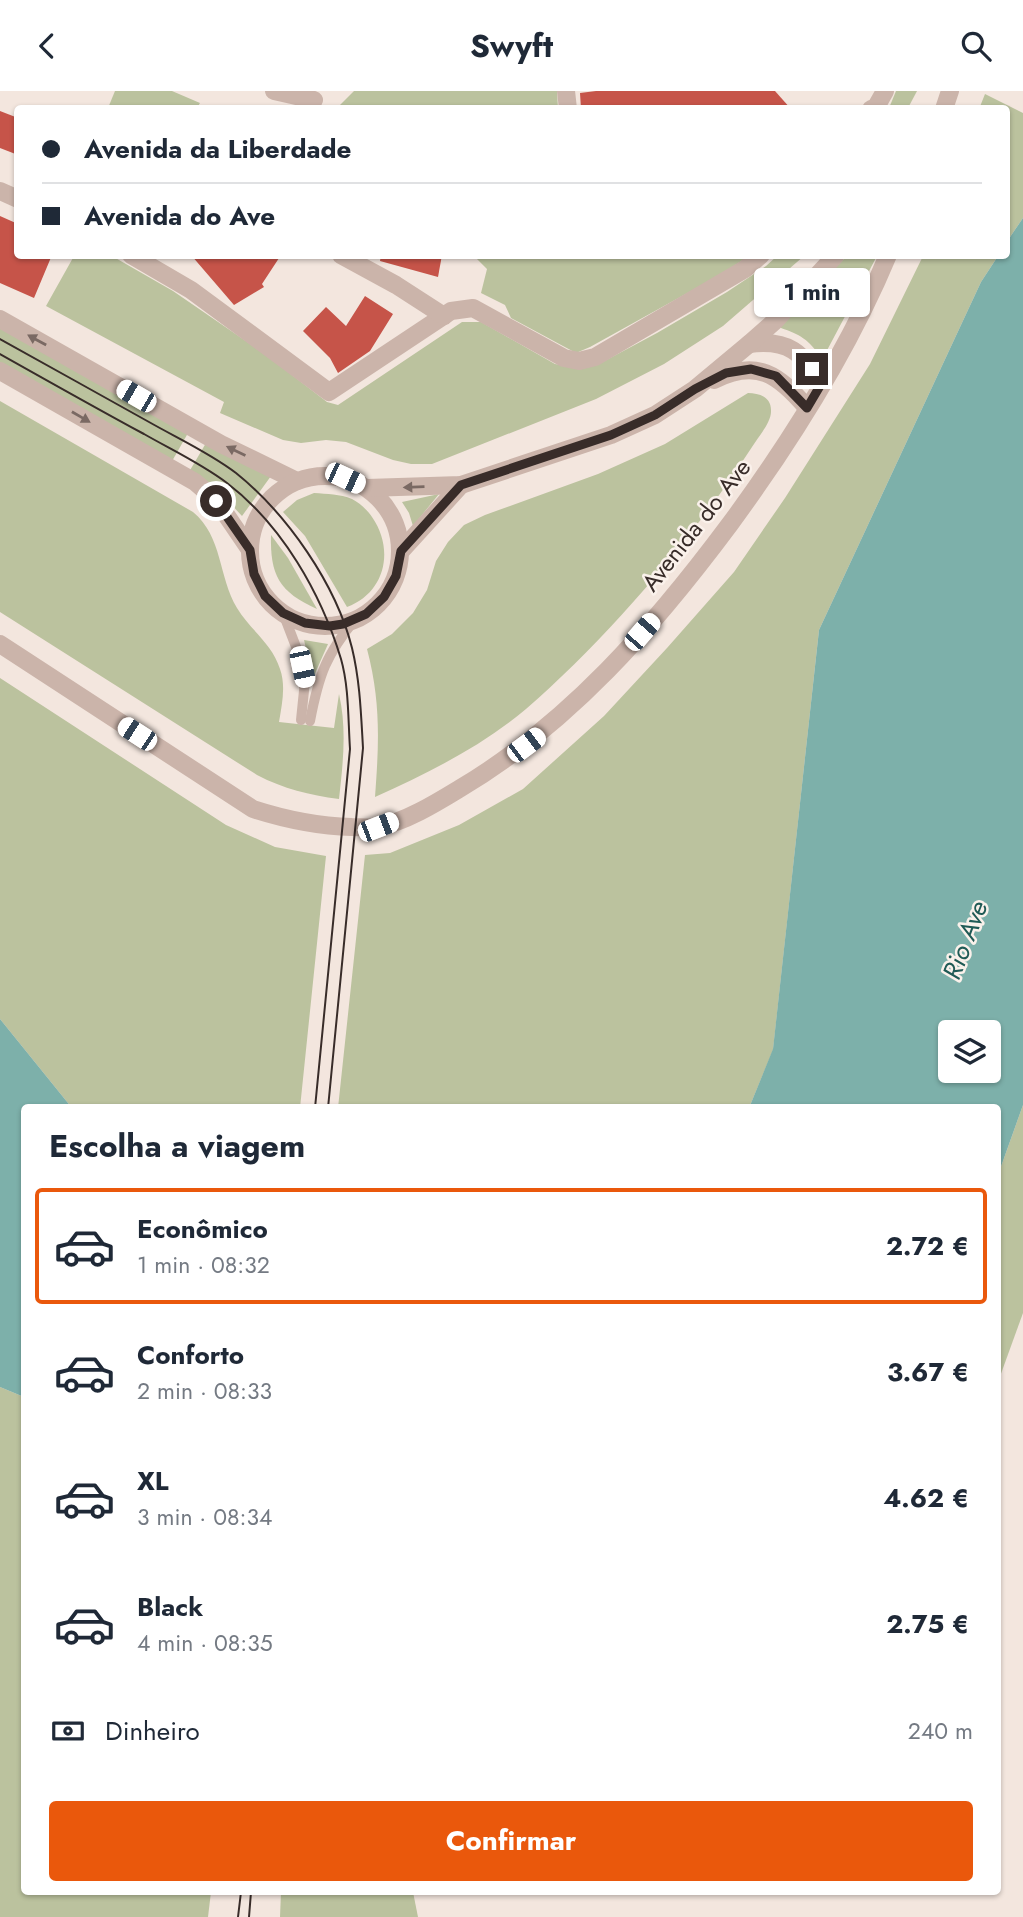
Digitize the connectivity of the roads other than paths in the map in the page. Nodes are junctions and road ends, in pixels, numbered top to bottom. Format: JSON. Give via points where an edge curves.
{"nodes":[{"id":1,"x":274,"y":91,"type":"edge"},
{"id":2,"x":315,"y":100,"type":"edge"},
{"id":3,"x":138,"y":259,"type":"edge"},
{"id":4,"x":348,"y":259,"type":"edge"},
{"id":5,"x":756,"y":259,"type":"edge"},
{"id":6,"x":832,"y":259,"type":"edge"},
{"id":7,"x":886,"y":259,"type":"edge"},
{"id":8,"x":444,"y":316,"type":"junction"},
{"id":9,"x":0,"y":319,"type":"edge"},
{"id":10,"x":749,"y":344,"type":"junction"},
{"id":11,"x":0,"y":371,"type":"edge"},
{"id":12,"x":820,"y":386,"type":"junction"},
{"id":13,"x":695,"y":389,"type":"junction"},
{"id":14,"x":807,"y":408,"type":"junction"},
{"id":15,"x":297,"y":481,"type":"junction"},
{"id":16,"x":461,"y":485,"type":"junction"},
{"id":17,"x":367,"y":488,"type":"junction"},
{"id":18,"x":250,"y":550,"type":"junction"},
{"id":19,"x":401,"y":551,"type":"junction"},
{"id":20,"x":283,"y":613,"type":"junction"},
{"id":21,"x":356,"y":618,"type":"junction"},
{"id":22,"x":0,"y":645,"type":"edge"}],
"edges":[{"from":1,"to":2,"type":"street"},
{"from":3,"to":8,"type":"street","via":[[191,290],[329,392]]},
{"from":4,"to":8,"type":"street"},
{"from":5,"to":8,"type":"street","via":[[596,357],[579,361],[565,358],[473,308]]},
{"from":6,"to":10,"type":"street"},
{"from":7,"to":12,"type":"street","name":"Avenida do Ave"},
{"from":15,"to":9,"type":"street","one_way":true,"via":[[221,444]]},
{"from":10,"to":12,"type":"street","via":[[784,345],[800,355]]},
{"from":10,"to":13,"type":"street"},
{"from":11,"to":18,"type":"street","one_way":true,"via":[[195,482],[216,501]]},
{"from":12,"to":14,"type":"street","name":"Avenida do Ave"},
{"from":13,"to":14,"type":"street","via":[[726,373],[751,369],[776,376]]},
{"from":13,"to":16,"type":"street","via":[[655,415],[611,435]]},
{"from":14,"to":22,"type":"street","name":"Avenida do Ave","via":[[775,462],[689,579],[611,667],[543,731],[490,771],[427,808],[378,827],[294,822],[253,810]]},
{"from":15,"to":17,"type":"street","via":[[321,475],[345,478]]},
{"from":15,"to":18,"type":"street","via":[[266,503],[252,531]]},
{"from":16,"to":17,"type":"street","one_way":true},
{"from":16,"to":19,"type":"street"},
{"from":17,"to":19,"type":"street","via":[[385,505],[397,527]]},
{"from":18,"to":20,"type":"street","via":[[254,574],[265,596]]},
{"from":19,"to":21,"type":"street","via":[[396,576],[384,597]]},
{"from":20,"to":21,"type":"street","via":[[305,623],[330,626]]},
{"from":20,"to":21,"type":"lane","via":[[305,681],[305,720],[328,657]]}]}
